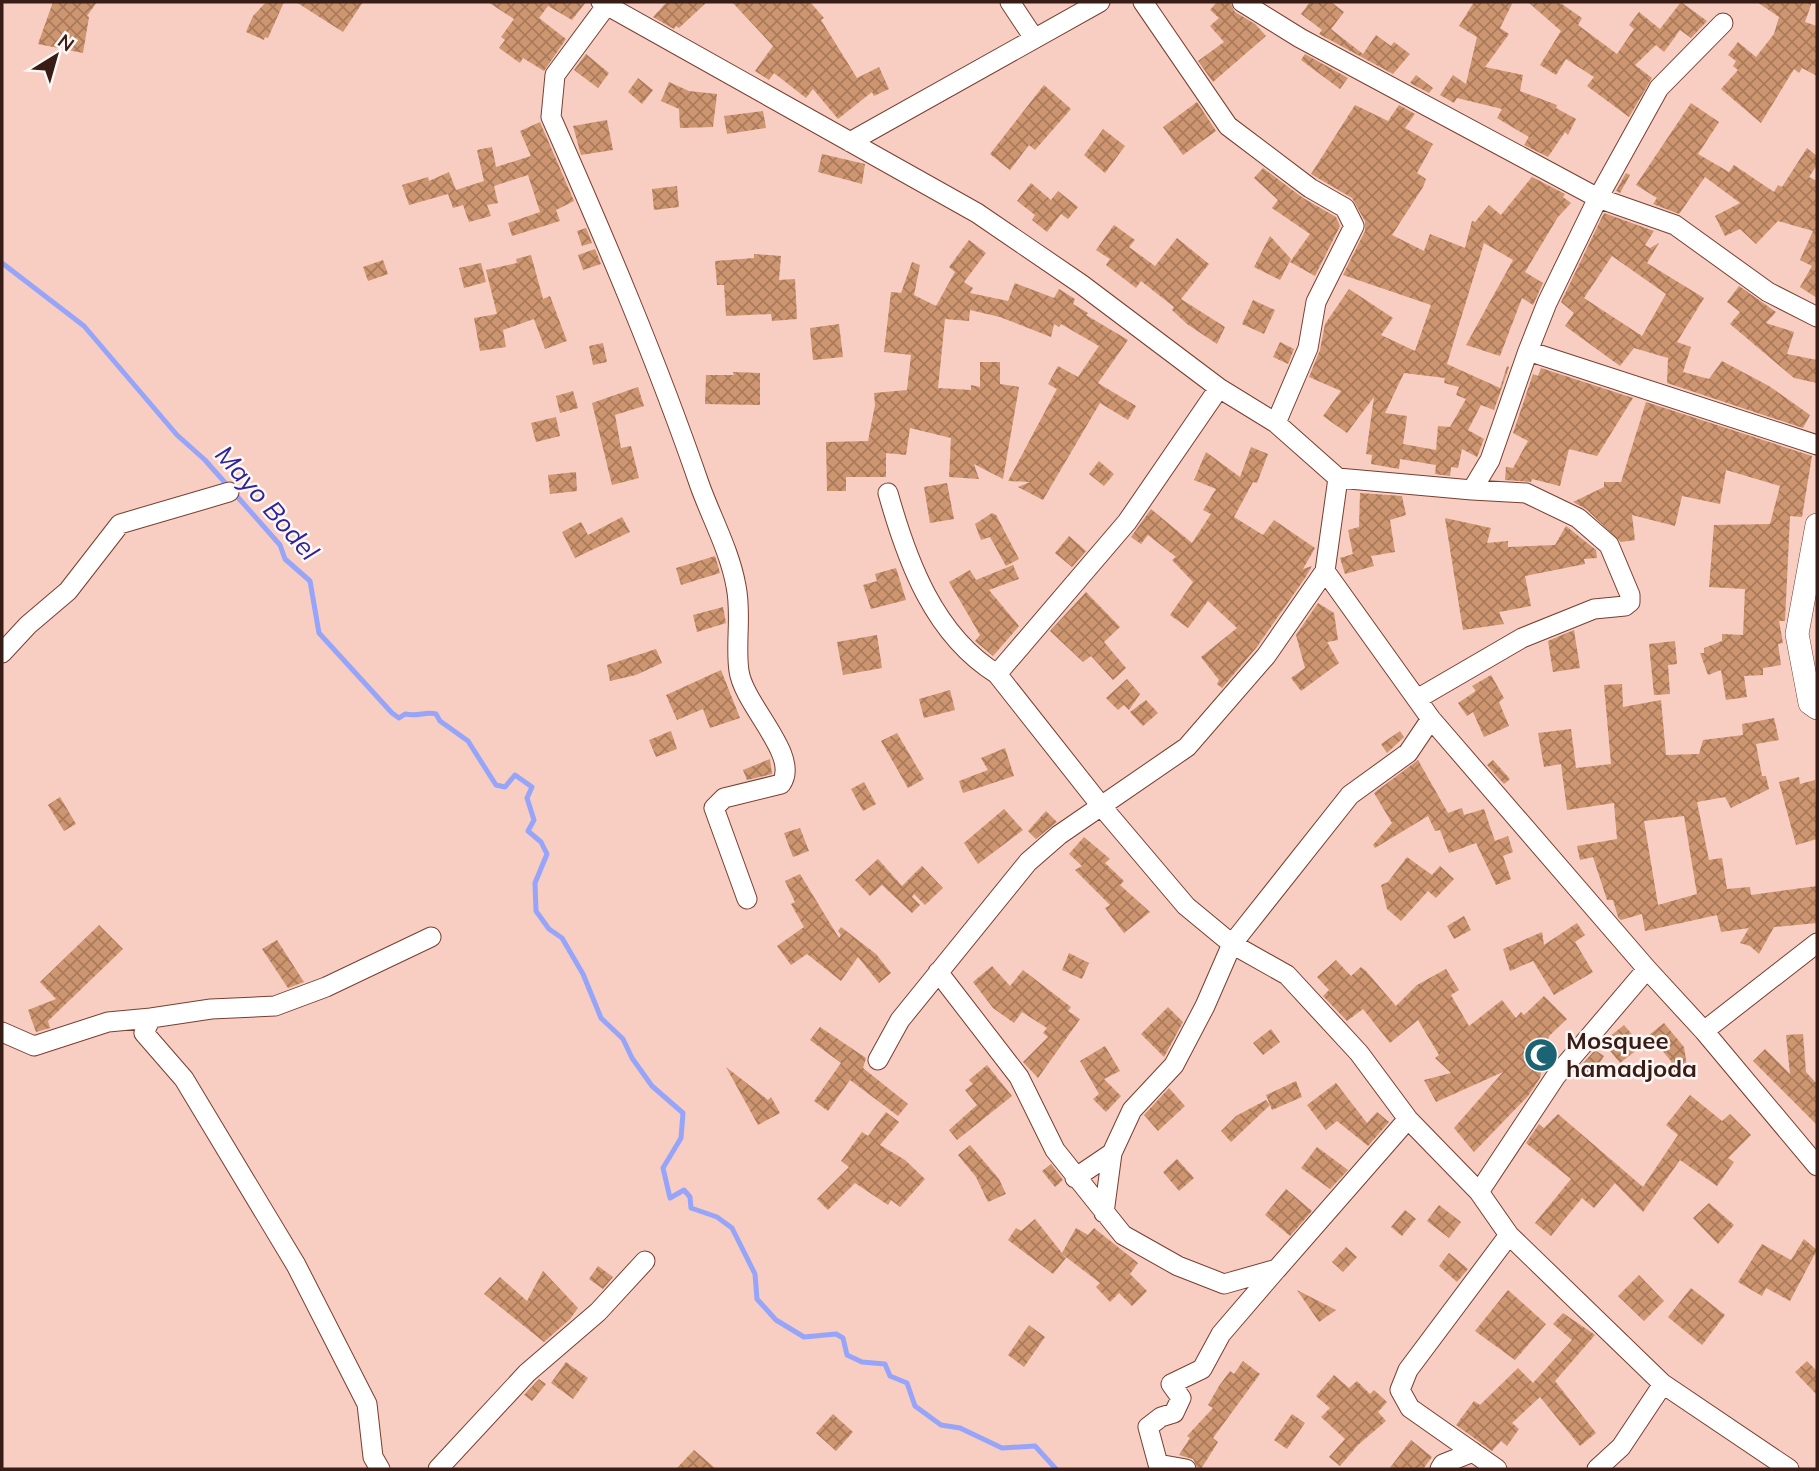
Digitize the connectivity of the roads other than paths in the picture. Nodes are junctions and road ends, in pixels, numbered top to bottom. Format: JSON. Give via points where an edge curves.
{"nodes":[{"id":1,"x":1010,"y":2,"type":"edge"},
{"id":2,"x":1100,"y":2,"type":"edge"},
{"id":3,"x":1143,"y":2,"type":"edge"},
{"id":4,"x":1242,"y":2,"type":"edge"},
{"id":5,"x":605,"y":3,"type":"edge"},
{"id":6,"x":1723,"y":23,"type":"dead end"},
{"id":7,"x":1034,"y":38,"type":"junction"},
{"id":8,"x":850,"y":142,"type":"junction"},
{"id":9,"x":1598,"y":198,"type":"junction"},
{"id":10,"x":1817,"y":317,"type":"edge"},
{"id":11,"x":1528,"y":351,"type":"junction"},
{"id":12,"x":1219,"y":388,"type":"junction"},
{"id":13,"x":1276,"y":423,"type":"junction"},
{"id":14,"x":1817,"y":445,"type":"edge"},
{"id":15,"x":1338,"y":478,"type":"junction"},
{"id":16,"x":1472,"y":490,"type":"junction"},
{"id":17,"x":229,"y":492,"type":"dead end"},
{"id":18,"x":888,"y":493,"type":"dead end"},
{"id":19,"x":1817,"y":525,"type":"edge"},
{"id":20,"x":1325,"y":571,"type":"junction"},
{"id":21,"x":2,"y":653,"type":"edge"},
{"id":22,"x":997,"y":674,"type":"junction"},
{"id":23,"x":1417,"y":699,"type":"junction"},
{"id":24,"x":1813,"y":705,"type":"edge"},
{"id":25,"x":1431,"y":719,"type":"junction"},
{"id":26,"x":1817,"y":725,"type":"edge"},
{"id":27,"x":1102,"y":807,"type":"junction"},
{"id":28,"x":747,"y":899,"type":"dead end"},
{"id":29,"x":431,"y":937,"type":"dead end"},
{"id":30,"x":1817,"y":943,"type":"edge"},
{"id":31,"x":1232,"y":944,"type":"junction"},
{"id":32,"x":1647,"y":970,"type":"junction"},
{"id":33,"x":938,"y":972,"type":"junction"},
{"id":34,"x":151,"y":1018,"type":"junction"},
{"id":35,"x":1704,"y":1031,"type":"junction"},
{"id":36,"x":2,"y":1032,"type":"edge"},
{"id":37,"x":878,"y":1060,"type":"dead end"},
{"id":38,"x":1408,"y":1119,"type":"junction"},
{"id":39,"x":1112,"y":1153,"type":"junction"},
{"id":40,"x":1817,"y":1166,"type":"edge"},
{"id":41,"x":1075,"y":1178,"type":"junction"},
{"id":42,"x":1479,"y":1192,"type":"junction"},
{"id":43,"x":1104,"y":1213,"type":"junction"},
{"id":44,"x":1509,"y":1235,"type":"junction"},
{"id":45,"x":645,"y":1261,"type":"dead end"},
{"id":46,"x":1277,"y":1269,"type":"junction"},
{"id":47,"x":1663,"y":1384,"type":"junction"},
{"id":48,"x":1473,"y":1452,"type":"junction"},
{"id":49,"x":380,"y":1469,"type":"edge"},
{"id":50,"x":438,"y":1469,"type":"edge"},
{"id":51,"x":1186,"y":1469,"type":"edge"},
{"id":52,"x":1440,"y":1469,"type":"edge"},
{"id":53,"x":1497,"y":1469,"type":"edge"},
{"id":54,"x":1597,"y":1469,"type":"edge"},
{"id":55,"x":1789,"y":1469,"type":"edge"}],
"edges":[{"from":1,"to":7,"type":"street"},
{"from":2,"to":7,"type":"street"},
{"from":3,"to":13,"type":"street","via":[[1228,126],[1310,188],[1345,208],[1354,226],[1316,302],[1308,348]]},
{"from":4,"to":9,"type":"street","via":[[1300,38]]},
{"from":5,"to":8,"type":"street"},
{"from":5,"to":28,"type":"street","via":[[555,75],[551,117],[681,426],[736,584],[741,622],[739,670],[749,701],[787,764],[788,775],[781,784],[724,798],[714,808]]},
{"from":6,"to":9,"type":"street","via":[[1659,88]]},
{"from":7,"to":8,"type":"street"},
{"from":8,"to":12,"type":"street","via":[[976,213],[1081,284]]},
{"from":9,"to":10,"type":"street","via":[[1675,225],[1768,292]]},
{"from":9,"to":11,"type":"street"},
{"from":11,"to":14,"type":"street"},
{"from":11,"to":16,"type":"street","via":[[1490,460]]},
{"from":12,"to":13,"type":"street"},
{"from":12,"to":22,"type":"street","via":[[1127,522]]},
{"from":13,"to":15,"type":"street"},
{"from":15,"to":16,"type":"street"},
{"from":15,"to":20,"type":"street"},
{"from":16,"to":23,"type":"street","via":[[1526,493],[1578,518],[1609,545],[1629,602],[1594,609],[1522,638]]},
{"from":17,"to":21,"type":"street","via":[[120,524],[68,591]]},
{"from":18,"to":22,"type":"street","via":[[902,542],[925,593],[975,660]]},
{"from":19,"to":24,"type":"street","via":[[1797,634]]},
{"from":20,"to":23,"type":"street"},
{"from":20,"to":27,"type":"street","via":[[1266,656],[1187,747]]},
{"from":22,"to":27,"type":"street"},
{"from":23,"to":25,"type":"street"},
{"from":24,"to":26,"type":"street"},
{"from":25,"to":31,"type":"street","via":[[1408,753],[1349,795]]},
{"from":25,"to":32,"type":"street"},
{"from":27,"to":31,"type":"street","via":[[1186,906]]},
{"from":27,"to":33,"type":"street","via":[[1028,862]]},
{"from":29,"to":34,"type":"street","via":[[275,1006]]},
{"from":30,"to":35,"type":"street"},
{"from":31,"to":38,"type":"street","via":[[1287,975],[1359,1053]]},
{"from":31,"to":39,"type":"street","via":[[1174,1065],[1132,1110]]},
{"from":32,"to":35,"type":"street"},
{"from":32,"to":42,"type":"street","via":[[1556,1076]]},
{"from":33,"to":37,"type":"street","via":[[900,1020]]},
{"from":33,"to":41,"type":"street","via":[[1019,1077],[1055,1150]]},
{"from":34,"to":36,"type":"street","via":[[108,1022],[34,1045]]},
{"from":34,"to":49,"type":"street","via":[[144,1033],[184,1079],[296,1265],[367,1404],[373,1457]]},
{"from":35,"to":40,"type":"street"},
{"from":38,"to":42,"type":"street"},
{"from":38,"to":46,"type":"street"},
{"from":39,"to":41,"type":"street"},
{"from":39,"to":43,"type":"street"},
{"from":41,"to":43,"type":"street"},
{"from":42,"to":44,"type":"street"},
{"from":43,"to":46,"type":"street","via":[[1123,1235],[1178,1266],[1224,1284]]},
{"from":44,"to":47,"type":"street"},
{"from":44,"to":48,"type":"street","via":[[1408,1370],[1400,1390],[1410,1408]]},
{"from":45,"to":50,"type":"street","via":[[598,1312],[527,1373]]},
{"from":46,"to":51,"type":"street","via":[[1228,1324],[1202,1369],[1171,1384],[1181,1398],[1174,1413],[1148,1427],[1158,1464]]},
{"from":47,"to":54,"type":"street","via":[[1621,1447]]},
{"from":47,"to":55,"type":"street"},
{"from":48,"to":52,"type":"street"},
{"from":48,"to":53,"type":"street"}]}
